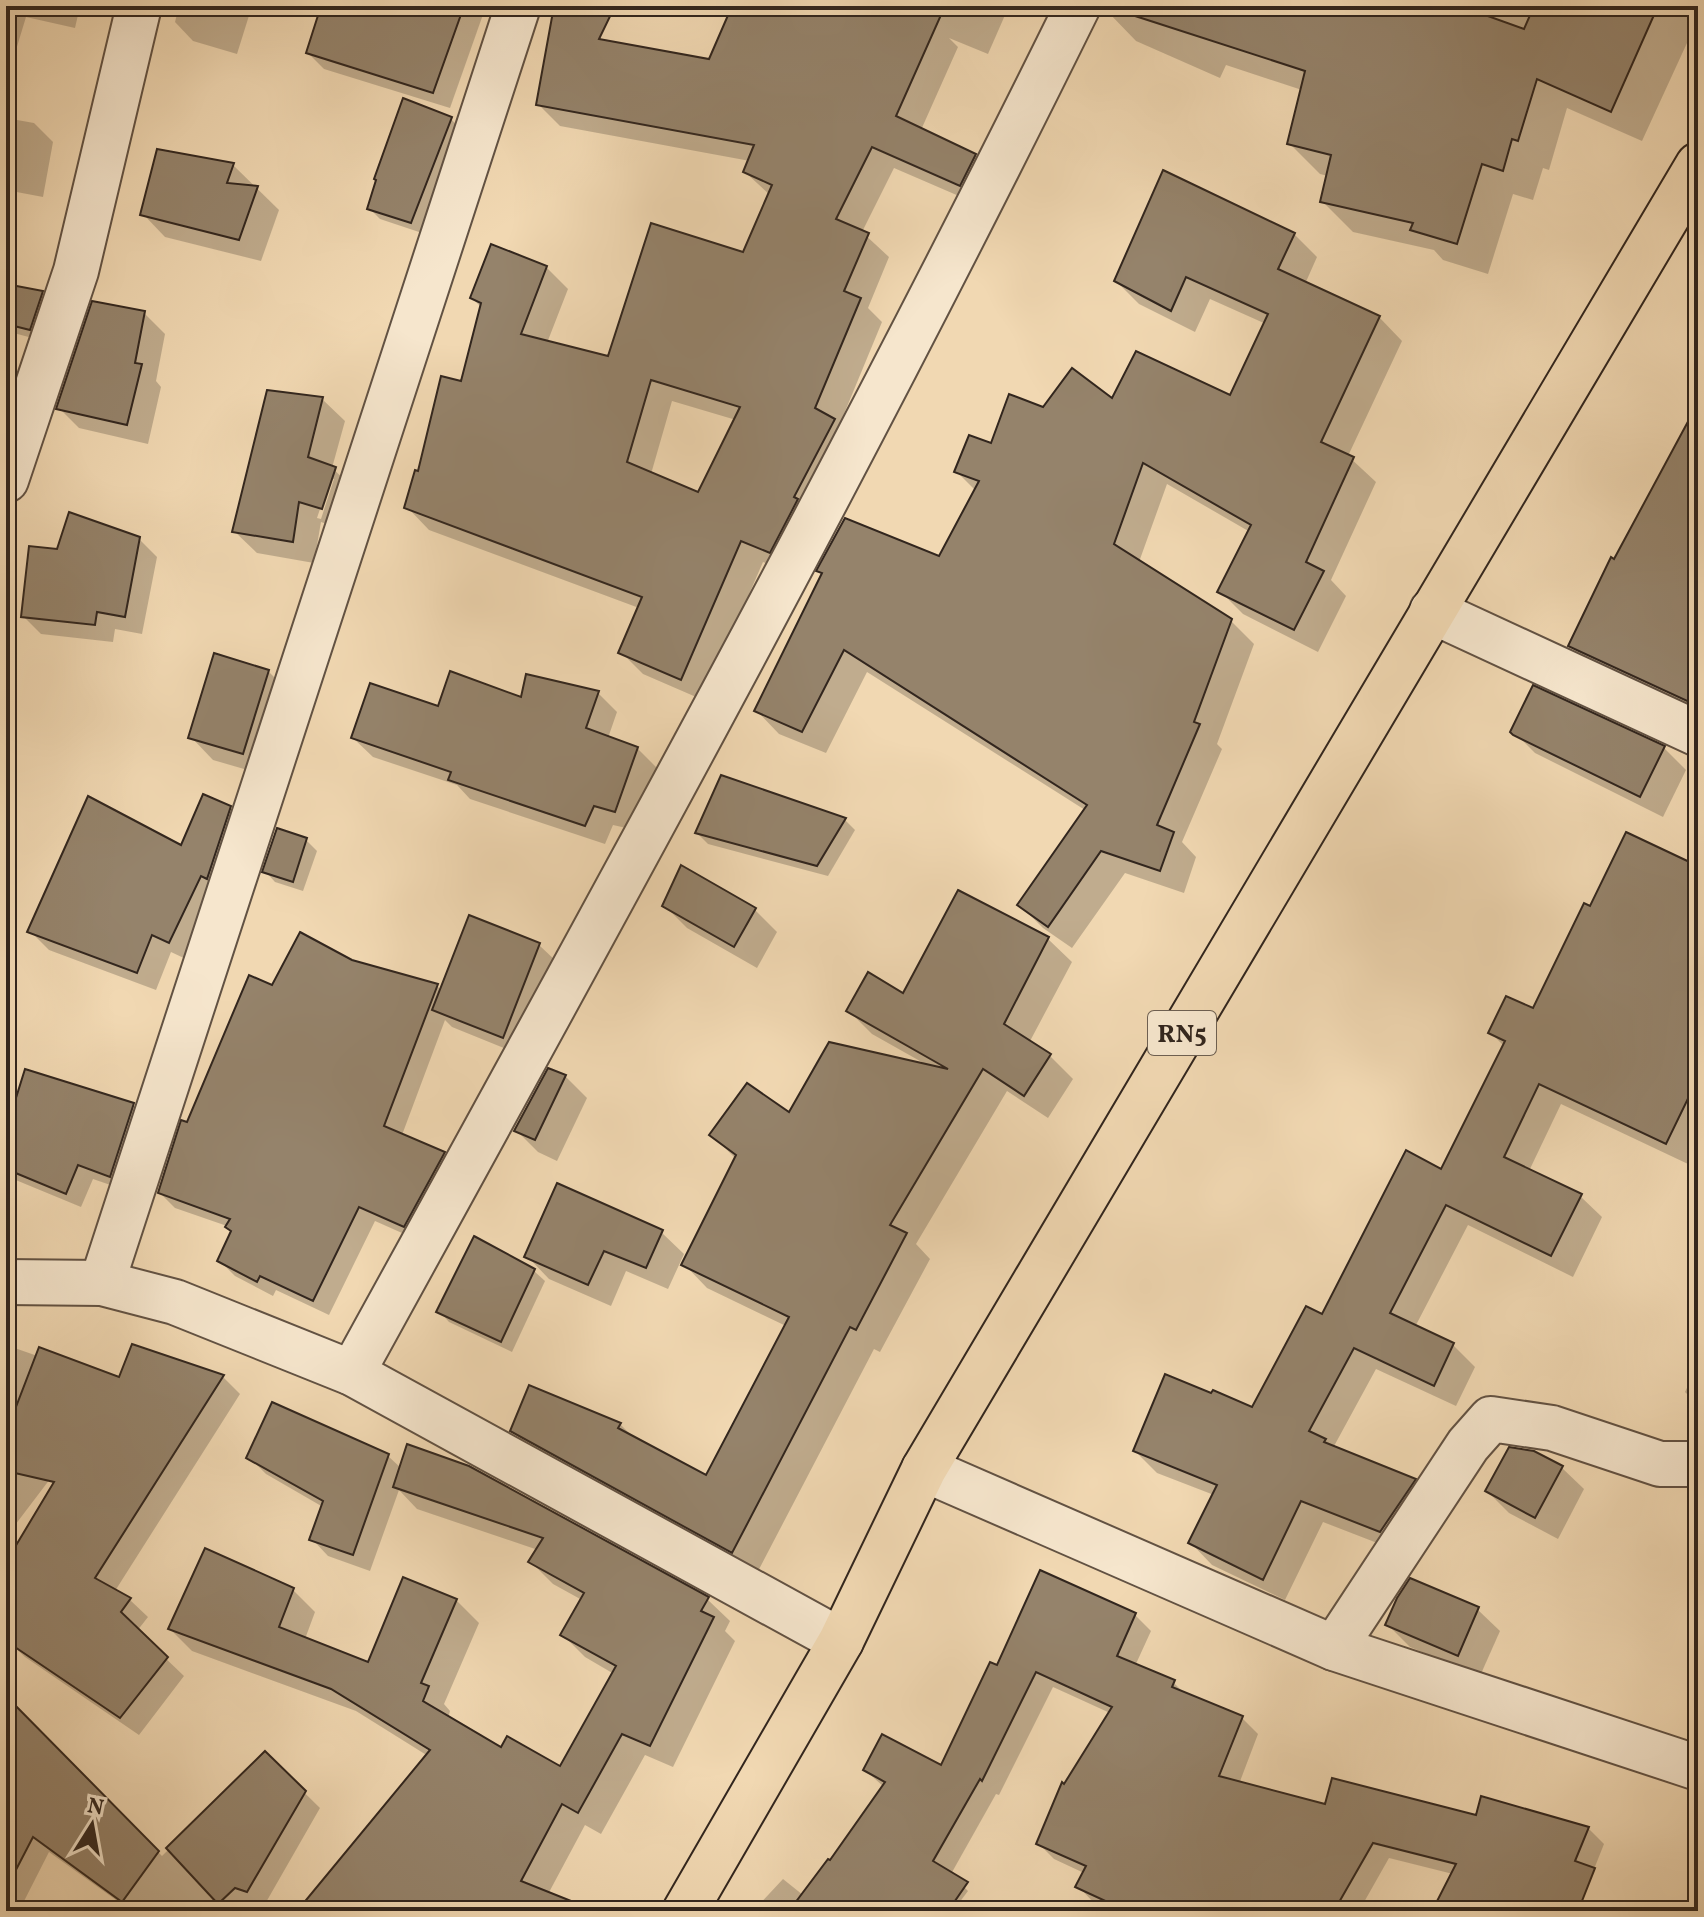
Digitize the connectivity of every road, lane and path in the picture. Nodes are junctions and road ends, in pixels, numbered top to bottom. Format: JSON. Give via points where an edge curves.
{"nodes":[{"id":1,"x":139,"y":6,"type":"edge"},
{"id":2,"x":518,"y":6,"type":"edge"},
{"id":3,"x":1078,"y":6,"type":"edge"},
{"id":4,"x":1698,"y":165,"type":"edge"},
{"id":5,"x":6,"y":480,"type":"edge"},
{"id":6,"x":1432,"y":611,"type":"junction"},
{"id":7,"x":1698,"y":734,"type":"edge"},
{"id":8,"x":6,"y":1282,"type":"edge"},
{"id":9,"x":102,"y":1283,"type":"junction"},
{"id":10,"x":352,"y":1373,"type":"junction"},
{"id":11,"x":1698,"y":1464,"type":"edge"},
{"id":12,"x":924,"y":1469,"type":"junction"},
{"id":13,"x":841,"y":1641,"type":"junction"},
{"id":14,"x":1334,"y":1648,"type":"junction"},
{"id":15,"x":1698,"y":1768,"type":"edge"},
{"id":16,"x":685,"y":1911,"type":"edge"}],
"edges":[{"from":1,"to":5,"type":"street","via":[[76,271]]},
{"from":2,"to":9,"type":"street"},
{"from":3,"to":10,"type":"street","via":[[654,825]]},
{"from":4,"to":6,"type":"highway","number":"RN5"},
{"from":6,"to":7,"type":"street"},
{"from":6,"to":12,"type":"highway","number":"RN5"},
{"from":8,"to":9,"type":"street"},
{"from":9,"to":10,"type":"street","via":[[175,1302]]},
{"from":10,"to":13,"type":"street"},
{"from":11,"to":14,"type":"street","via":[[1660,1464],[1552,1428],[1491,1419],[1468,1445]]},
{"from":12,"to":13,"type":"highway","number":"RN5"},
{"from":12,"to":14,"type":"street"},
{"from":13,"to":16,"type":"highway","number":"RN5"},
{"from":14,"to":15,"type":"street"}]}
